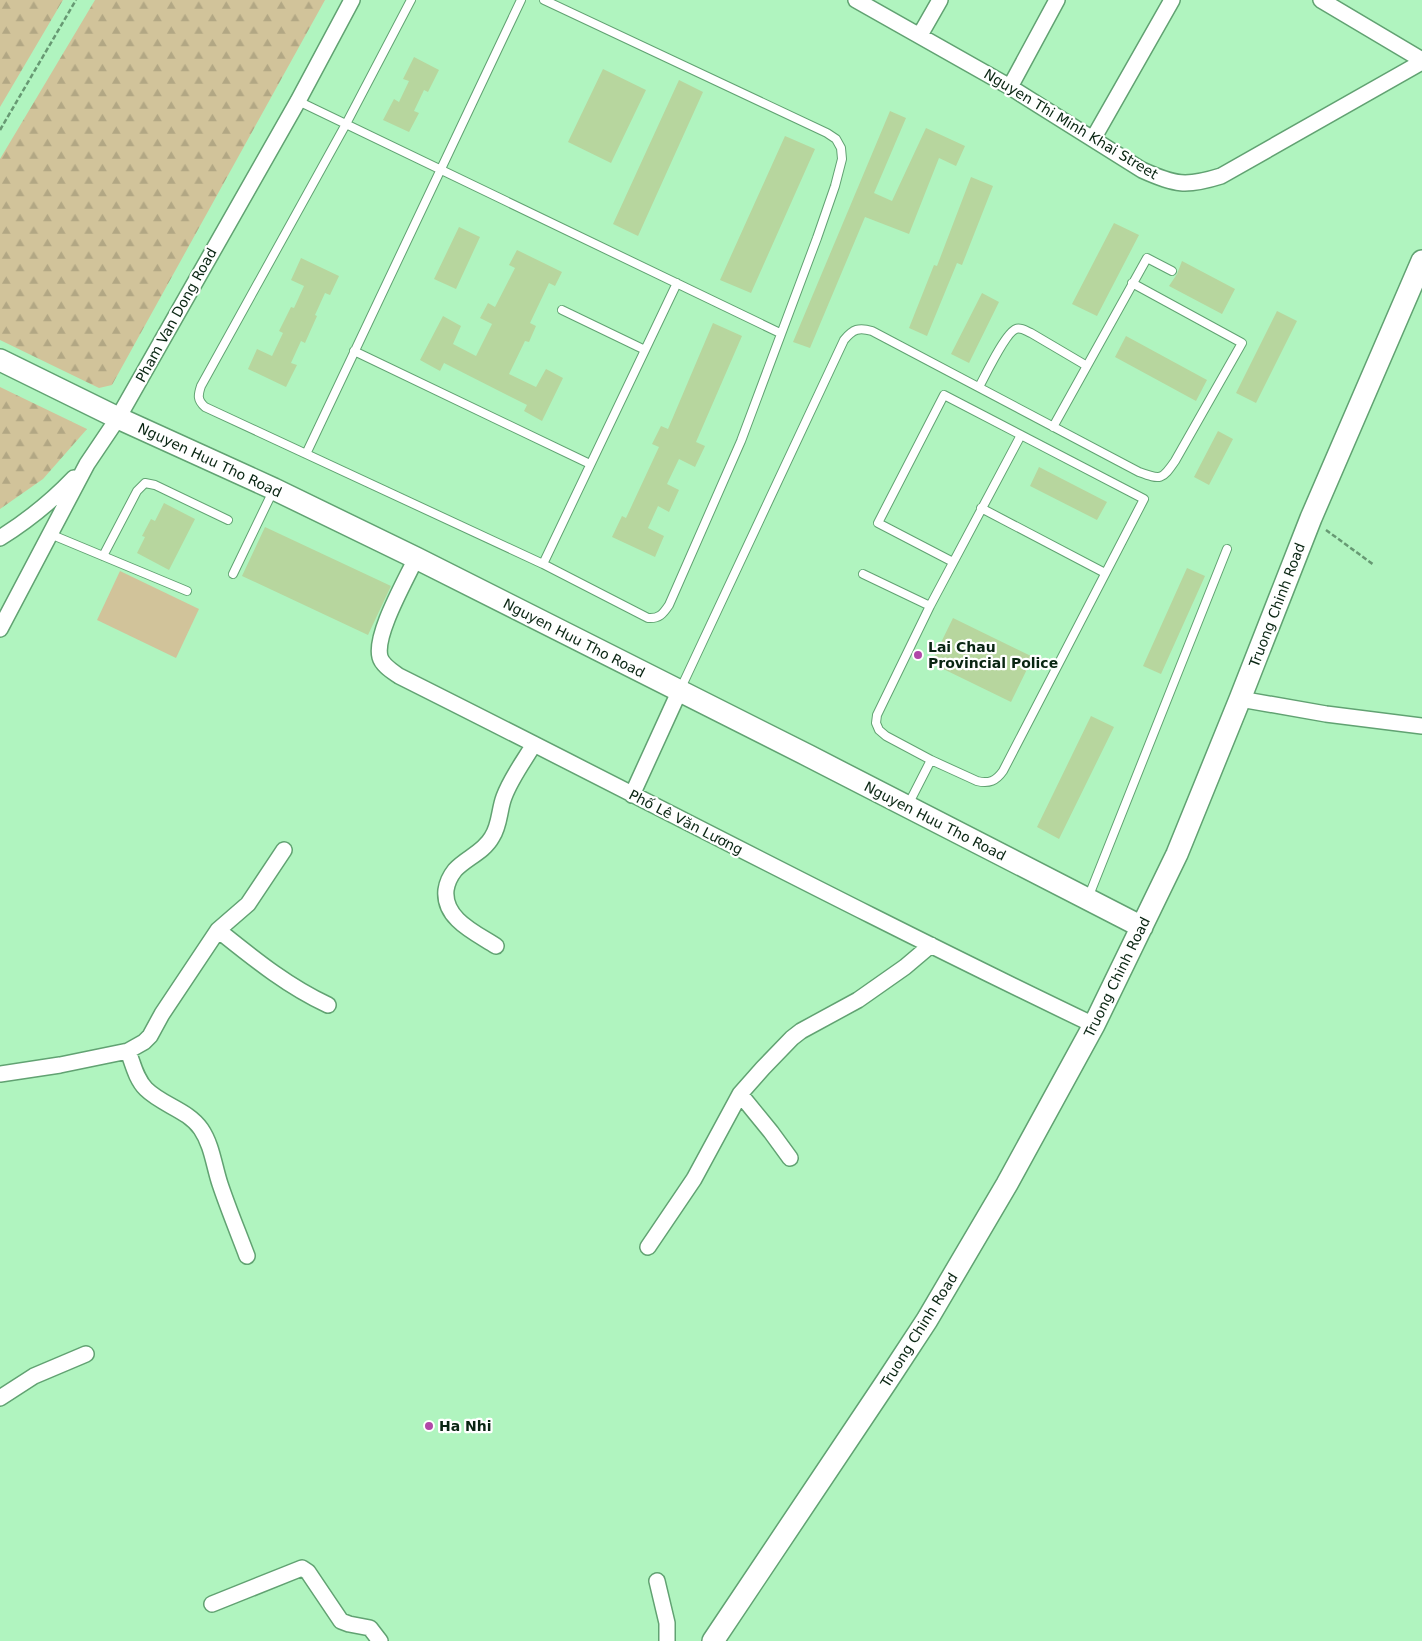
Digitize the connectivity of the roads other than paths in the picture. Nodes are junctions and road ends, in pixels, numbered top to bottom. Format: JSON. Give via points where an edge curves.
{"nodes":[{"id":1,"x":352,"y":0,"type":"edge"},
{"id":2,"x":411,"y":0,"type":"edge"},
{"id":3,"x":521,"y":0,"type":"edge"},
{"id":4,"x":544,"y":0,"type":"edge"},
{"id":5,"x":856,"y":0,"type":"edge"},
{"id":6,"x":940,"y":0,"type":"edge"},
{"id":7,"x":1056,"y":0,"type":"edge"},
{"id":8,"x":1172,"y":0,"type":"edge"},
{"id":9,"x":1322,"y":0,"type":"edge"},
{"id":10,"x":920,"y":35,"type":"junction"},
{"id":11,"x":1422,"y":61,"type":"edge"},
{"id":12,"x":1010,"y":87,"type":"junction"},
{"id":13,"x":298,"y":101,"type":"junction"},
{"id":14,"x":346,"y":124,"type":"junction"},
{"id":15,"x":1093,"y":139,"type":"junction"},
{"id":16,"x":440,"y":169,"type":"junction"},
{"id":17,"x":1422,"y":261,"type":"edge"},
{"id":18,"x":1172,"y":271,"type":"dead end"},
{"id":19,"x":677,"y":283,"type":"junction"},
{"id":20,"x":1132,"y":283,"type":"junction"},
{"id":21,"x":562,"y":310,"type":"dead end"},
{"id":22,"x":780,"y":333,"type":"junction"},
{"id":23,"x":645,"y":350,"type":"junction"},
{"id":24,"x":354,"y":351,"type":"junction"},
{"id":25,"x":0,"y":360,"type":"edge"},
{"id":26,"x":1087,"y":366,"type":"junction"},
{"id":27,"x":979,"y":387,"type":"junction"},
{"id":28,"x":118,"y":418,"type":"junction"},
{"id":29,"x":1053,"y":427,"type":"junction"},
{"id":30,"x":1021,"y":435,"type":"junction"},
{"id":31,"x":306,"y":454,"type":"junction"},
{"id":32,"x":87,"y":464,"type":"junction"},
{"id":33,"x":590,"y":464,"type":"junction"},
{"id":34,"x":274,"y":490,"type":"junction"},
{"id":35,"x":981,"y":508,"type":"junction"},
{"id":36,"x":228,"y":520,"type":"dead end"},
{"id":37,"x":50,"y":534,"type":"junction"},
{"id":38,"x":0,"y":538,"type":"edge"},
{"id":39,"x":1228,"y":549,"type":"dead end"},
{"id":40,"x":103,"y":556,"type":"junction"},
{"id":41,"x":416,"y":558,"type":"junction"},
{"id":42,"x":952,"y":562,"type":"junction"},
{"id":43,"x":543,"y":564,"type":"junction"},
{"id":44,"x":1105,"y":573,"type":"junction"},
{"id":45,"x":233,"y":574,"type":"dead end"},
{"id":46,"x":863,"y":574,"type":"dead end"},
{"id":47,"x":187,"y":591,"type":"dead end"},
{"id":48,"x":930,"y":606,"type":"junction"},
{"id":49,"x":0,"y":629,"type":"edge"},
{"id":50,"x":680,"y":692,"type":"junction"},
{"id":51,"x":1240,"y":699,"type":"junction"},
{"id":52,"x":1422,"y":726,"type":"edge"},
{"id":53,"x":534,"y":744,"type":"junction"},
{"id":54,"x":931,"y":760,"type":"junction"},
{"id":55,"x":632,"y":795,"type":"junction"},
{"id":56,"x":908,"y":807,"type":"junction"},
{"id":57,"x":284,"y":850,"type":"dead end"},
{"id":58,"x":1088,"y":899,"type":"junction"},
{"id":59,"x":1142,"y":927,"type":"junction"},
{"id":60,"x":218,"y":930,"type":"junction"},
{"id":61,"x":931,"y":945,"type":"junction"},
{"id":62,"x":496,"y":946,"type":"dead end"},
{"id":63,"x":328,"y":1005,"type":"dead end"},
{"id":64,"x":1094,"y":1025,"type":"junction"},
{"id":65,"x":128,"y":1051,"type":"junction"},
{"id":66,"x":0,"y":1074,"type":"edge"},
{"id":67,"x":740,"y":1094,"type":"junction"},
{"id":68,"x":790,"y":1158,"type":"dead end"},
{"id":69,"x":648,"y":1247,"type":"dead end"},
{"id":70,"x":247,"y":1256,"type":"dead end"},
{"id":71,"x":86,"y":1354,"type":"dead end"},
{"id":72,"x":0,"y":1398,"type":"edge"},
{"id":73,"x":657,"y":1581,"type":"dead end"},
{"id":74,"x":212,"y":1604,"type":"dead end"},
{"id":75,"x":380,"y":1641,"type":"edge"},
{"id":76,"x":667,"y":1641,"type":"edge"},
{"id":77,"x":713,"y":1641,"type":"edge"}],
"edges":[{"from":1,"to":13,"type":"street","name":"Pham Van Dong Road"},
{"from":2,"to":14,"type":"lane"},
{"from":3,"to":16,"type":"lane"},
{"from":4,"to":22,"type":"lane","via":[[836,139],[842,160],[835,186]]},
{"from":5,"to":10,"type":"street","name":"Nguyen Thi Minh Khai Street"},
{"from":6,"to":10,"type":"street"},
{"from":7,"to":12,"type":"street"},
{"from":8,"to":15,"type":"street"},
{"from":9,"to":11,"type":"street"},
{"from":10,"to":12,"type":"street","name":"Nguyen Thi Minh Khai Street"},
{"from":11,"to":15,"type":"street","name":"Nguyen Thi Minh Khai Street","via":[[1246,163],[1204,182],[1189,184],[1163,180]]},
{"from":12,"to":15,"type":"street","name":"Nguyen Thi Minh Khai Street"},
{"from":13,"to":14,"type":"lane"},
{"from":13,"to":28,"type":"street","name":"Pham Van Dong Road"},
{"from":14,"to":16,"type":"lane"},
{"from":14,"to":31,"type":"lane","via":[[199,392],[200,402],[205,407]]},
{"from":16,"to":19,"type":"lane"},
{"from":16,"to":24,"type":"lane"},
{"from":17,"to":51,"type":"main road","name":"Truong Chinh Road","via":[[1311,518]]},
{"from":18,"to":20,"type":"lane","via":[[1147,258]]},
{"from":19,"to":22,"type":"lane"},
{"from":19,"to":23,"type":"lane"},
{"from":20,"to":26,"type":"lane"},
{"from":20,"to":29,"type":"lane","via":[[1242,343],[1175,461],[1162,476],[1156,478],[1139,472]]},
{"from":21,"to":23,"type":"lane"},
{"from":22,"to":43,"type":"lane","via":[[741,441],[664,614],[648,618]]},
{"from":23,"to":33,"type":"lane"},
{"from":24,"to":31,"type":"lane"},
{"from":24,"to":33,"type":"lane"},
{"from":25,"to":28,"type":"main road","name":"Nguyen Huu Tho Road"},
{"from":26,"to":27,"type":"lane","via":[[1031,333],[1018,329],[1006,337]]},
{"from":26,"to":29,"type":"lane"},
{"from":27,"to":29,"type":"lane"},
{"from":27,"to":50,"type":"lane","via":[[872,331],[857,328],[850,333]]},
{"from":28,"to":32,"type":"street","name":"Pham Van Dong Road"},
{"from":28,"to":34,"type":"main road","name":"Nguyen Huu Tho Road"},
{"from":30,"to":35,"type":"lane"},
{"from":30,"to":42,"type":"lane","via":[[944,395],[878,523]]},
{"from":30,"to":44,"type":"lane","via":[[1144,498]]},
{"from":31,"to":43,"type":"lane"},
{"from":32,"to":37,"type":"street","name":"Pham Van Dong Road"},
{"from":32,"to":38,"type":"street","via":[[57,496]]},
{"from":33,"to":43,"type":"lane"},
{"from":34,"to":41,"type":"main road","name":"Nguyen Huu Tho Road"},
{"from":34,"to":45,"type":"lane"},
{"from":35,"to":42,"type":"lane"},
{"from":35,"to":44,"type":"lane"},
{"from":36,"to":40,"type":"lane","via":[[155,484],[144,483]]},
{"from":37,"to":40,"type":"lane"},
{"from":37,"to":49,"type":"street","name":"Pham Van Dong Road"},
{"from":39,"to":58,"type":"lane"},
{"from":40,"to":47,"type":"lane"},
{"from":41,"to":50,"type":"main road","name":"Nguyen Huu Tho Road"},
{"from":41,"to":53,"type":"street","name":"Phố Lê Văn Lương","via":[[387,619],[379,648],[380,658],[399,676]]},
{"from":42,"to":48,"type":"lane"},
{"from":44,"to":54,"type":"lane","via":[[998,779],[984,783]]},
{"from":46,"to":48,"type":"lane"},
{"from":48,"to":54,"type":"lane","via":[[882,704],[876,723],[886,736]]},
{"from":50,"to":55,"type":"street"},
{"from":50,"to":56,"type":"main road","name":"Nguyen Huu Tho Road"},
{"from":51,"to":52,"type":"street"},
{"from":51,"to":59,"type":"main road","name":"Truong Chinh Road","via":[[1177,854]]},
{"from":53,"to":55,"type":"street","name":"Phố Lê Văn Lương"},
{"from":53,"to":62,"type":"street","via":[[504,798],[492,837],[456,869],[446,885],[445,897],[453,915]]},
{"from":54,"to":56,"type":"lane"},
{"from":55,"to":61,"type":"street","name":"Phố Lê Văn Lương"},
{"from":56,"to":58,"type":"main road","name":"Nguyen Huu Tho Road"},
{"from":57,"to":60,"type":"street","via":[[248,904]]},
{"from":58,"to":59,"type":"main road","name":"Nguyen Huu Tho Road"},
{"from":59,"to":64,"type":"main road","name":"Truong Chinh Road"},
{"from":60,"to":63,"type":"street","via":[[274,974]]},
{"from":60,"to":65,"type":"street","via":[[150,1036]]},
{"from":61,"to":64,"type":"street","name":"Phố Lê Văn Lương"},
{"from":61,"to":67,"type":"street","via":[[858,1000],[792,1038]]},
{"from":64,"to":77,"type":"main road","name":"Truong Chinh Road","via":[[1007,1184],[927,1320]]},
{"from":65,"to":66,"type":"street"},
{"from":65,"to":70,"type":"street","via":[[137,1076],[146,1089],[188,1116],[200,1128]]},
{"from":67,"to":68,"type":"street"},
{"from":67,"to":69,"type":"street","via":[[694,1179]]},
{"from":71,"to":72,"type":"street","via":[[34,1376]]},
{"from":73,"to":76,"type":"street","via":[[667,1623]]},
{"from":74,"to":75,"type":"street","via":[[302,1568],[341,1621],[370,1628]]}]}
